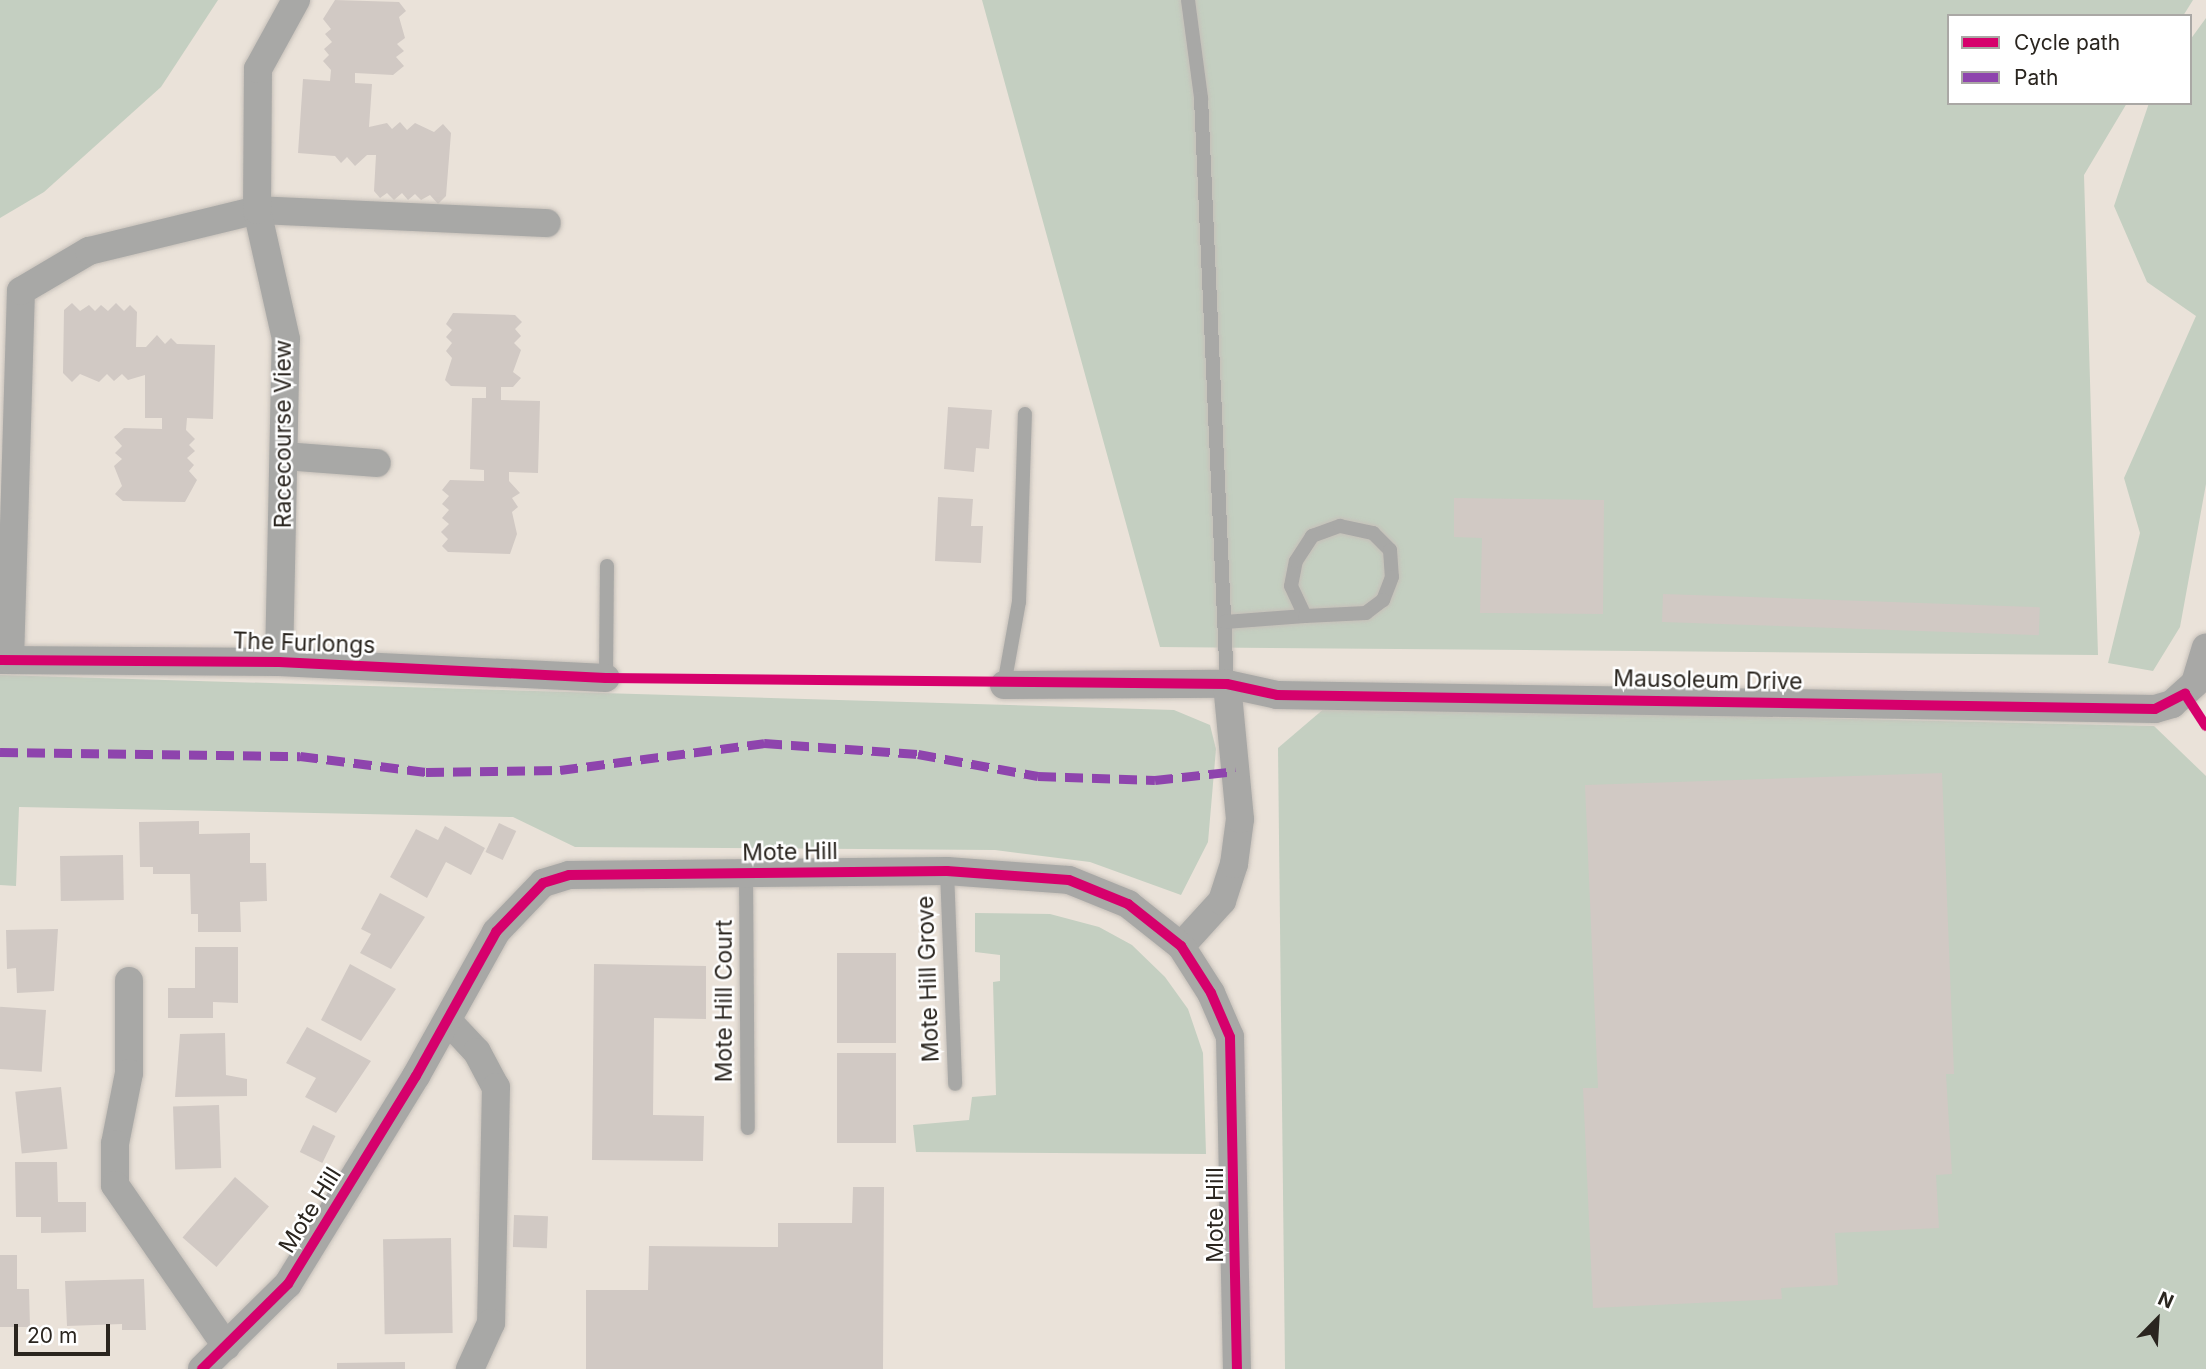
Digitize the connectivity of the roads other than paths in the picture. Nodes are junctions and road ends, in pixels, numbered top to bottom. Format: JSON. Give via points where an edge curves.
{"nodes":[{"id":1,"x":296,"y":0,"type":"edge"},
{"id":2,"x":1188,"y":0,"type":"edge"},
{"id":3,"x":257,"y":210,"type":"junction"},
{"id":4,"x":547,"y":223,"type":"dead end"},
{"id":5,"x":1025,"y":415,"type":"dead end"},
{"id":6,"x":285,"y":456,"type":"junction"},
{"id":7,"x":377,"y":463,"type":"dead end"},
{"id":8,"x":607,"y":566,"type":"dead end"},
{"id":9,"x":1305,"y":616,"type":"junction"},
{"id":10,"x":1225,"y":622,"type":"junction"},
{"id":11,"x":2206,"y":648,"type":"edge"},
{"id":12,"x":5,"y":660,"type":"edge"},
{"id":13,"x":279,"y":662,"type":"junction"},
{"id":14,"x":606,"y":678,"type":"joint"},
{"id":15,"x":1227,"y":684,"type":"junction"},
{"id":16,"x":1004,"y":685,"type":"joint"},
{"id":17,"x":947,"y":871,"type":"junction"},
{"id":18,"x":746,"y":873,"type":"junction"},
{"id":19,"x":1181,"y":946,"type":"junction"},
{"id":20,"x":129,"y":981,"type":"dead end"},
{"id":21,"x":448,"y":1021,"type":"junction"},
{"id":22,"x":955,"y":1084,"type":"dead end"},
{"id":23,"x":748,"y":1128,"type":"dead end"},
{"id":24,"x":226,"y":1346,"type":"junction"},
{"id":25,"x":202,"y":1369,"type":"edge"},
{"id":26,"x":470,"y":1369,"type":"edge"},
{"id":27,"x":1237,"y":1369,"type":"edge"}],
"edges":[{"from":1,"to":3,"type":"street","name":"Racecourse View","via":[[258,69]]},
{"from":2,"to":10,"type":"lane","via":[[1201,98]]},
{"from":3,"to":4,"type":"street"},
{"from":3,"to":6,"type":"street","name":"Racecourse View","via":[[286,339]]},
{"from":3,"to":12,"type":"street","via":[[89,251],[21,291]]},
{"from":5,"to":16,"type":"lane","via":[[1019,602]]},
{"from":6,"to":7,"type":"street"},
{"from":6,"to":13,"type":"street","name":"Racecourse View"},
{"from":8,"to":14,"type":"lane"},
{"from":9,"to":9,"type":"lane","via":[[1291,586],[1296,561],[1312,536],[1340,526],[1373,533],[1390,550],[1392,577],[1383,600],[1366,613]]},
{"from":9,"to":10,"type":"lane"},
{"from":10,"to":15,"type":"lane"},
{"from":11,"to":15,"type":"street","name":"Mausoleum Drive","via":[[2195,683],[2172,704],[2155,709],[1277,695]]},
{"from":12,"to":13,"type":"street","name":"The Furlongs"},
{"from":13,"to":14,"type":"street","name":"The Furlongs"},
{"from":15,"to":16,"type":"street"},
{"from":15,"to":19,"type":"street","via":[[1240,819],[1234,864],[1222,901]]},
{"from":17,"to":18,"type":"street","name":"Mote Hill"},
{"from":17,"to":19,"type":"street","name":"Mote Hill","via":[[1069,880],[1128,904]]},
{"from":17,"to":22,"type":"lane","name":"Mote Hill Grove"},
{"from":18,"to":21,"type":"street","name":"Mote Hill","via":[[569,875],[543,883],[496,932]]},
{"from":18,"to":23,"type":"lane","name":"Mote Hill Court"},
{"from":19,"to":27,"type":"street","name":"Mote Hill","via":[[1211,993],[1230,1037]]},
{"from":20,"to":24,"type":"street","via":[[130,1073],[115,1144],[115,1185]]},
{"from":21,"to":24,"type":"street","name":"Mote Hill","via":[[288,1284]]},
{"from":21,"to":26,"type":"street","via":[[477,1052],[496,1087],[491,1323]]},
{"from":24,"to":25,"type":"street","name":"Mote Hill"}]}
